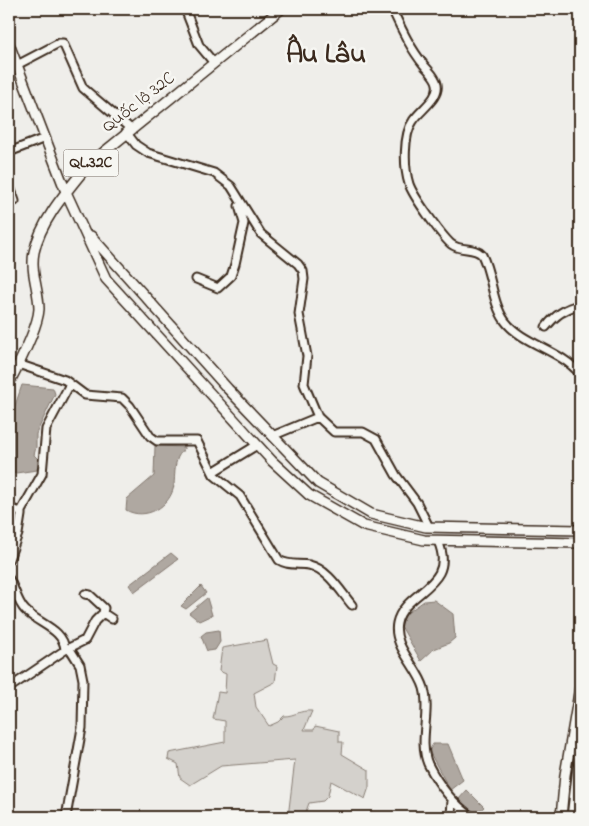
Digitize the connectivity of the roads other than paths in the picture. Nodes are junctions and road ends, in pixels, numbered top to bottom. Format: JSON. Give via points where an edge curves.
{"nodes":[{"id":1,"x":185,"y":9,"type":"edge"},
{"id":2,"x":281,"y":9,"type":"edge"},
{"id":3,"x":392,"y":9,"type":"edge"},
{"id":4,"x":10,"y":49,"type":"edge"},
{"id":5,"x":214,"y":64,"type":"junction"},
{"id":6,"x":17,"y":65,"type":"junction"},
{"id":7,"x":129,"y":131,"type":"junction"},
{"id":8,"x":45,"y":138,"type":"junction"},
{"id":9,"x":9,"y":152,"type":"edge"},
{"id":10,"x":9,"y":184,"type":"edge"},
{"id":11,"x":66,"y":192,"type":"junction"},
{"id":12,"x":239,"y":200,"type":"junction"},
{"id":13,"x":15,"y":201,"type":"dead end"},
{"id":14,"x":86,"y":231,"type":"junction"},
{"id":15,"x":196,"y":279,"type":"dead end"},
{"id":16,"x":580,"y":305,"type":"edge"},
{"id":17,"x":546,"y":327,"type":"dead end"},
{"id":18,"x":18,"y":364,"type":"junction"},
{"id":19,"x":580,"y":374,"type":"edge"},
{"id":20,"x":9,"y":383,"type":"edge"},
{"id":21,"x":70,"y":384,"type":"junction"},
{"id":22,"x":318,"y":417,"type":"junction"},
{"id":23,"x":272,"y":436,"type":"junction"},
{"id":24,"x":257,"y":445,"type":"junction"},
{"id":25,"x":213,"y":472,"type":"junction"},
{"id":26,"x":9,"y":508,"type":"edge"},
{"id":27,"x":20,"y":513,"type":"junction"},
{"id":28,"x":429,"y":527,"type":"junction"},
{"id":29,"x":580,"y":530,"type":"edge"},
{"id":30,"x":438,"y":541,"type":"junction"},
{"id":31,"x":580,"y":543,"type":"edge"},
{"id":32,"x":9,"y":559,"type":"edge"},
{"id":33,"x":9,"y":579,"type":"edge"},
{"id":34,"x":85,"y":594,"type":"dead end"},
{"id":35,"x":352,"y":605,"type":"dead end"},
{"id":36,"x":104,"y":613,"type":"junction"},
{"id":37,"x":112,"y":619,"type":"dead end"},
{"id":38,"x":65,"y":650,"type":"junction"},
{"id":39,"x":9,"y":688,"type":"edge"},
{"id":40,"x":580,"y":688,"type":"edge"},
{"id":41,"x":580,"y":751,"type":"edge"},
{"id":42,"x":452,"y":799,"type":"junction"},
{"id":43,"x":66,"y":817,"type":"edge"},
{"id":44,"x":451,"y":817,"type":"edge"},
{"id":45,"x":472,"y":817,"type":"edge"},
{"id":46,"x":561,"y":817,"type":"edge"},
{"id":47,"x":572,"y":817,"type":"edge"}],
"edges":[{"from":1,"to":5,"type":"street","via":[[199,45]]},
{"from":2,"to":5,"type":"main road","name":"Quốc lộ 32C","number":"QL.32C"},
{"from":3,"to":19,"type":"street","via":[[412,49],[438,86],[436,93],[413,119],[407,135],[406,171],[413,192],[450,243],[476,250],[482,255],[508,324],[567,360]]},
{"from":4,"to":6,"type":"main road"},
{"from":5,"to":7,"type":"main road","name":"Quốc lộ 32C","number":"QL.32C"},
{"from":6,"to":7,"type":"street","via":[[63,43],[83,88]]},
{"from":6,"to":8,"type":"main road"},
{"from":7,"to":11,"type":"main road","name":"Quốc lộ 32C","number":"QL.32C","via":[[88,165]]},
{"from":7,"to":12,"type":"street","via":[[136,145],[148,153],[219,176]]},
{"from":8,"to":9,"type":"street"},
{"from":8,"to":11,"type":"main road"},
{"from":10,"to":13,"type":"street"},
{"from":11,"to":14,"type":"main road"},
{"from":11,"to":18,"type":"main road","name":"Quốc lộ 32C","number":"QL.32C","via":[[45,225],[34,252],[39,310]]},
{"from":12,"to":15,"type":"street","via":[[244,223],[231,276],[216,288]]},
{"from":12,"to":22,"type":"street","via":[[261,234],[303,271],[300,314],[307,356],[304,384]]},
{"from":14,"to":23,"type":"main road"},
{"from":14,"to":24,"type":"main road","via":[[106,279]]},
{"from":16,"to":17,"type":"street","via":[[554,317]]},
{"from":18,"to":20,"type":"main road","name":"Quốc lộ 32C","number":"QL.32C"},
{"from":18,"to":21,"type":"street"},
{"from":21,"to":25,"type":"street","via":[[85,395],[116,396],[125,400],[157,441],[196,440]]},
{"from":21,"to":27,"type":"street","via":[[46,429],[42,474]]},
{"from":22,"to":23,"type":"street"},
{"from":22,"to":28,"type":"street","via":[[334,432],[363,432],[376,439]]},
{"from":23,"to":28,"type":"main road","via":[[326,488],[371,514]]},
{"from":24,"to":25,"type":"street"},
{"from":24,"to":30,"type":"main road","via":[[309,496],[364,526]]},
{"from":25,"to":35,"type":"street","via":[[240,496],[279,560],[319,569]]},
{"from":26,"to":27,"type":"street"},
{"from":27,"to":32,"type":"street","via":[[18,534]]},
{"from":28,"to":29,"type":"main road"},
{"from":30,"to":31,"type":"main road"},
{"from":30,"to":42,"type":"street","via":[[442,556],[438,576],[402,611],[396,630],[399,643],[426,694],[425,750],[428,762]]},
{"from":33,"to":38,"type":"street","via":[[22,606],[30,616],[56,632],[64,641]]},
{"from":34,"to":36,"type":"street","via":[[104,608]]},
{"from":36,"to":37,"type":"street"},
{"from":36,"to":38,"type":"street","via":[[95,621],[86,640]]},
{"from":38,"to":39,"type":"street"},
{"from":38,"to":43,"type":"street","via":[[70,649],[77,659],[83,687],[81,738]]},
{"from":40,"to":46,"type":"main road"},
{"from":41,"to":47,"type":"main road"},
{"from":42,"to":44,"type":"street"},
{"from":42,"to":45,"type":"street"}]}
